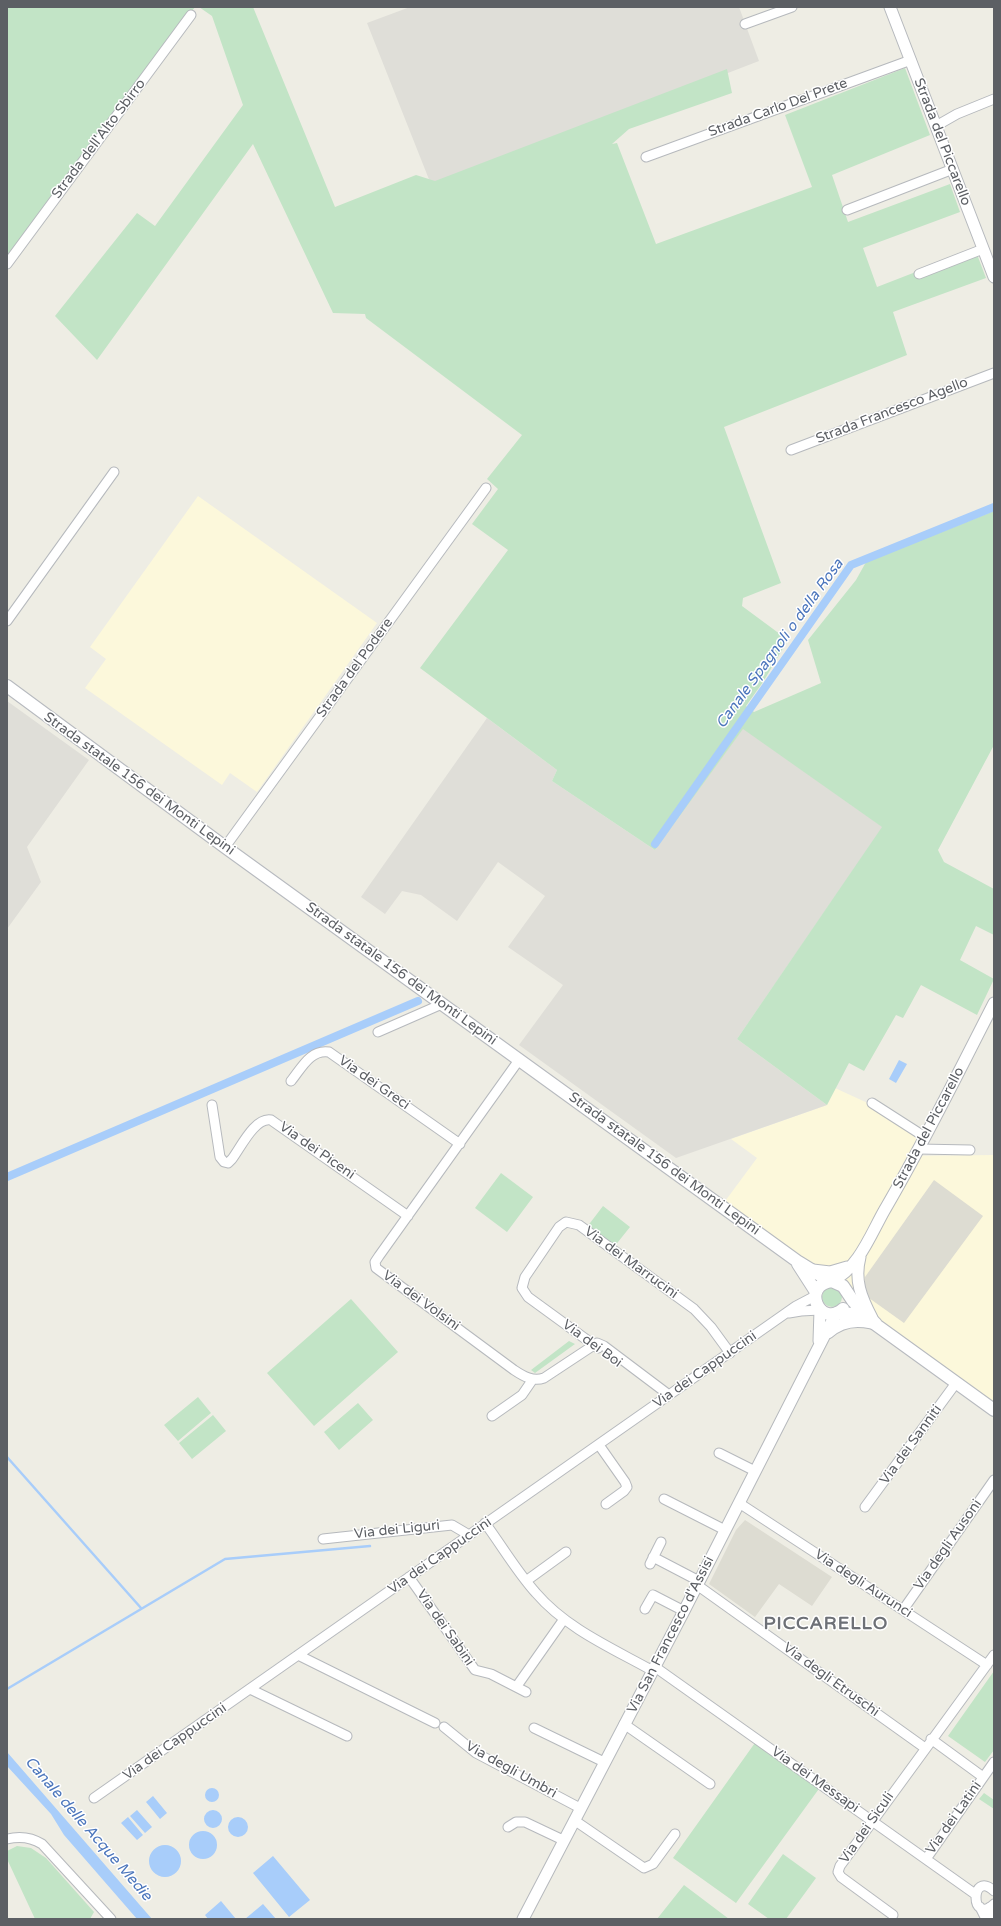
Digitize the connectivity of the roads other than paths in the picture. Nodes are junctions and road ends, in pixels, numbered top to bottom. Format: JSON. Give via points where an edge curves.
{"nodes":[{"id":1,"x":792,"y":7,"type":"edge"},
{"id":2,"x":890,"y":7,"type":"edge"},
{"id":3,"x":191,"y":15,"type":"dead end"},
{"id":4,"x":745,"y":24,"type":"dead end"},
{"id":5,"x":911,"y":60,"type":"junction"},
{"id":6,"x":994,"y":99,"type":"edge"},
{"id":7,"x":936,"y":126,"type":"junction"},
{"id":8,"x":646,"y":157,"type":"dead end"},
{"id":9,"x":953,"y":169,"type":"junction"},
{"id":10,"x":847,"y":210,"type":"dead end"},
{"id":11,"x":988,"y":255,"type":"edge"},
{"id":12,"x":7,"y":264,"type":"edge"},
{"id":13,"x":919,"y":274,"type":"dead end"},
{"id":14,"x":994,"y":277,"type":"edge"},
{"id":15,"x":994,"y":373,"type":"edge"},
{"id":16,"x":791,"y":450,"type":"dead end"},
{"id":17,"x":114,"y":472,"type":"dead end"},
{"id":18,"x":486,"y":488,"type":"dead end"},
{"id":19,"x":7,"y":621,"type":"edge"},
{"id":20,"x":7,"y":686,"type":"edge"},
{"id":21,"x":225,"y":847,"type":"junction"},
{"id":22,"x":994,"y":1003,"type":"edge"},
{"id":23,"x":442,"y":1004,"type":"junction"},
{"id":24,"x":378,"y":1032,"type":"dead end"},
{"id":25,"x":519,"y":1060,"type":"junction"},
{"id":26,"x":291,"y":1081,"type":"dead end"},
{"id":27,"x":872,"y":1103,"type":"dead end"},
{"id":28,"x":212,"y":1105,"type":"dead end"},
{"id":29,"x":925,"y":1137,"type":"junction"},
{"id":30,"x":460,"y":1144,"type":"junction"},
{"id":31,"x":919,"y":1150,"type":"junction"},
{"id":32,"x":970,"y":1150,"type":"dead end"},
{"id":33,"x":408,"y":1216,"type":"junction"},
{"id":34,"x":797,"y":1261,"type":"junction"},
{"id":35,"x":855,"y":1266,"type":"junction"},
{"id":36,"x":811,"y":1270,"type":"junction"},
{"id":37,"x":832,"y":1281,"type":"junction"},
{"id":38,"x":522,"y":1288,"type":"joint"},
{"id":39,"x":847,"y":1292,"type":"junction"},
{"id":40,"x":816,"y":1294,"type":"junction"},
{"id":41,"x":820,"y":1310,"type":"junction"},
{"id":42,"x":837,"y":1313,"type":"junction"},
{"id":43,"x":786,"y":1314,"type":"junction"},
{"id":44,"x":876,"y":1324,"type":"junction"},
{"id":45,"x":824,"y":1336,"type":"junction"},
{"id":46,"x":596,"y":1344,"type":"junction"},
{"id":47,"x":818,"y":1350,"type":"junction"},
{"id":48,"x":730,"y":1353,"type":"junction"},
{"id":49,"x":533,"y":1379,"type":"junction"},
{"id":50,"x":956,"y":1383,"type":"junction"},
{"id":51,"x":669,"y":1395,"type":"junction"},
{"id":52,"x":659,"y":1402,"type":"junction"},
{"id":53,"x":994,"y":1410,"type":"edge"},
{"id":54,"x":492,"y":1416,"type":"dead end"},
{"id":55,"x":599,"y":1445,"type":"junction"},
{"id":56,"x":719,"y":1452,"type":"dead end"},
{"id":57,"x":755,"y":1471,"type":"junction"},
{"id":58,"x":994,"y":1480,"type":"edge"},
{"id":59,"x":664,"y":1499,"type":"dead end"},
{"id":60,"x":739,"y":1503,"type":"junction"},
{"id":61,"x":606,"y":1504,"type":"dead end"},
{"id":62,"x":865,"y":1507,"type":"dead end"},
{"id":63,"x":485,"y":1523,"type":"junction"},
{"id":64,"x":725,"y":1530,"type":"junction"},
{"id":65,"x":469,"y":1535,"type":"junction"},
{"id":66,"x":322,"y":1538,"type":"dead end"},
{"id":67,"x":661,"y":1542,"type":"dead end"},
{"id":68,"x":566,"y":1552,"type":"dead end"},
{"id":69,"x":409,"y":1577,"type":"junction"},
{"id":70,"x":526,"y":1581,"type":"junction"},
{"id":71,"x":698,"y":1583,"type":"junction"},
{"id":72,"x":645,"y":1609,"type":"dead end"},
{"id":73,"x":902,"y":1610,"type":"junction"},
{"id":74,"x":684,"y":1611,"type":"junction"},
{"id":75,"x":564,"y":1619,"type":"junction"},
{"id":76,"x":298,"y":1655,"type":"junction"},
{"id":77,"x":994,"y":1656,"type":"edge"},
{"id":78,"x":987,"y":1665,"type":"junction"},
{"id":79,"x":654,"y":1669,"type":"junction"},
{"id":80,"x":518,"y":1683,"type":"dead end"},
{"id":81,"x":250,"y":1689,"type":"junction"},
{"id":82,"x":526,"y":1692,"type":"dead end"},
{"id":83,"x":624,"y":1724,"type":"junction"},
{"id":84,"x":534,"y":1728,"type":"dead end"},
{"id":85,"x":346,"y":1736,"type":"dead end"},
{"id":86,"x":932,"y":1739,"type":"junction"},
{"id":87,"x":925,"y":1748,"type":"junction"},
{"id":88,"x":604,"y":1762,"type":"junction"},
{"id":89,"x":994,"y":1762,"type":"edge"},
{"id":90,"x":983,"y":1777,"type":"junction"},
{"id":91,"x":710,"y":1784,"type":"dead end"},
{"id":92,"x":94,"y":1798,"type":"dead end"},
{"id":93,"x":580,"y":1808,"type":"junction"},
{"id":94,"x":574,"y":1820,"type":"junction"},
{"id":95,"x":873,"y":1821,"type":"junction"},
{"id":96,"x":508,"y":1827,"type":"dead end"},
{"id":97,"x":675,"y":1834,"type":"dead end"},
{"id":98,"x":7,"y":1839,"type":"edge"},
{"id":99,"x":564,"y":1840,"type":"junction"},
{"id":100,"x":926,"y":1859,"type":"junction"},
{"id":101,"x":994,"y":1890,"type":"edge"},
{"id":102,"x":975,"y":1894,"type":"junction"},
{"id":103,"x":988,"y":1906,"type":"edge"},
{"id":104,"x":893,"y":1915,"type":"dead end"},
{"id":105,"x":111,"y":1919,"type":"edge"},
{"id":106,"x":523,"y":1919,"type":"edge"},
{"id":107,"x":987,"y":1919,"type":"edge"}],
"edges":[{"from":1,"to":4,"type":"street"},
{"from":2,"to":5,"type":"street","name":"Strada del Piccarello"},
{"from":3,"to":12,"type":"street","name":"Strada dell'Alto Sbirro"},
{"from":5,"to":7,"type":"street","name":"Strada del Piccarello"},
{"from":5,"to":8,"type":"street","name":"Strada Carlo Del Prete"},
{"from":6,"to":7,"type":"street","via":[[957,114]]},
{"from":7,"to":9,"type":"street","name":"Strada del Piccarello"},
{"from":9,"to":10,"type":"street"},
{"from":9,"to":11,"type":"street","name":"Strada del Piccarello"},
{"from":11,"to":13,"type":"street"},
{"from":11,"to":14,"type":"street","name":"Strada del Piccarello"},
{"from":15,"to":16,"type":"street","name":"Strada Francesco Agello"},
{"from":17,"to":19,"type":"street"},
{"from":18,"to":21,"type":"street","name":"Strada del Podere"},
{"from":20,"to":21,"type":"main road","name":"Strada statale 156 dei Monti Lepini"},
{"from":21,"to":23,"type":"main road","name":"Strada statale 156 dei Monti Lepini"},
{"from":22,"to":29,"type":"street","name":"Strada del Piccarello"},
{"from":23,"to":24,"type":"street"},
{"from":23,"to":25,"type":"main road","name":"Strada statale 156 dei Monti Lepini"},
{"from":25,"to":30,"type":"street","name":"Via dei Volsini"},
{"from":25,"to":34,"type":"main road","name":"Strada statale 156 dei Monti Lepini"},
{"from":26,"to":30,"type":"street","name":"Via dei Greci","via":[[312,1056],[320,1052],[329,1052]]},
{"from":27,"to":29,"type":"street"},
{"from":28,"to":33,"type":"street","name":"Via dei Piceni","via":[[220,1157],[224,1162],[230,1162],[258,1122],[271,1120]]},
{"from":29,"to":31,"type":"street","name":"Strada del Piccarello"},
{"from":30,"to":33,"type":"street","name":"Via dei Volsini"},
{"from":31,"to":32,"type":"street"},
{"from":31,"to":35,"type":"street","name":"Strada del Piccarello"},
{"from":33,"to":49,"type":"street","name":"Via dei Volsini","via":[[375,1262],[376,1268],[514,1370]]},
{"from":34,"to":36,"type":"main road","name":"Strada statale 156 dei Monti Lepini"},
{"from":34,"to":40,"type":"main road","name":"Strada statale 156 dei Monti Lepini"},
{"from":35,"to":36,"type":"street","name":"Strada del Piccarello","via":[[834,1272]]},
{"from":35,"to":37,"type":"street","name":"Strada del Piccarello"},
{"from":35,"to":39,"type":"street","name":"Strada del Piccarello"},
{"from":35,"to":44,"type":"street","via":[[860,1292]]},
{"from":36,"to":37,"type":"main road","name":"Strada statale 156 dei Monti Lepini"},
{"from":37,"to":39,"type":"main road","name":"Strada statale 156 dei Monti Lepini","via":[[839,1283]]},
{"from":37,"to":40,"type":"main road","via":[[824,1283]]},
{"from":38,"to":46,"type":"street","name":"Via dei Boi","via":[[528,1297]]},
{"from":38,"to":48,"type":"street","name":"Via dei Marrucini","via":[[525,1277],[559,1227],[566,1222],[574,1223],[694,1310],[711,1327]]},
{"from":39,"to":42,"type":"main road","via":[[846,1306]]},
{"from":39,"to":44,"type":"main road","name":"Strada statale 156 dei Monti Lepini"},
{"from":40,"to":41,"type":"main road","name":"Strada statale 156 dei Monti Lepini","via":[[815,1300]]},
{"from":40,"to":43,"type":"street","name":"Via dei Cappuccini"},
{"from":41,"to":42,"type":"main road","via":[[828,1314]]},
{"from":41,"to":43,"type":"street","name":"Via dei Cappuccini"},
{"from":41,"to":47,"type":"street","name":"Via San Francesco d'Assisi"},
{"from":42,"to":44,"type":"main road","via":[[864,1317]]},
{"from":42,"to":45,"type":"street","name":"Via San Francesco d'Assisi"},
{"from":43,"to":48,"type":"street","name":"Via dei Cappuccini"},
{"from":44,"to":45,"type":"street","via":[[850,1321],[836,1326]]},
{"from":44,"to":50,"type":"main road"},
{"from":45,"to":47,"type":"street","name":"Via San Francesco d'Assisi"},
{"from":46,"to":49,"type":"street","via":[[544,1378]]},
{"from":46,"to":51,"type":"street","name":"Via dei Boi"},
{"from":46,"to":52,"type":"street","name":"Via dei Boi","via":[[651,1387]]},
{"from":47,"to":57,"type":"street","name":"Via San Francesco d'Assisi"},
{"from":48,"to":51,"type":"street","name":"Via dei Cappuccini"},
{"from":49,"to":54,"type":"street","via":[[522,1395]]},
{"from":50,"to":53,"type":"main road"},
{"from":50,"to":62,"type":"street","name":"Via dei Sanniti"},
{"from":51,"to":52,"type":"street","name":"Via dei Cappuccini"},
{"from":52,"to":55,"type":"street","name":"Via dei Cappuccini"},
{"from":55,"to":61,"type":"street","via":[[627,1487]]},
{"from":55,"to":63,"type":"street","name":"Via dei Cappuccini"},
{"from":56,"to":57,"type":"street"},
{"from":57,"to":60,"type":"street","name":"Via San Francesco d'Assisi"},
{"from":58,"to":73,"type":"street","name":"Via degli Ausoni"},
{"from":59,"to":64,"type":"street"},
{"from":60,"to":64,"type":"street","name":"Via San Francesco d'Assisi"},
{"from":60,"to":73,"type":"street","name":"Via degli Aurunci"},
{"from":63,"to":65,"type":"street","name":"Via dei Cappuccini"},
{"from":63,"to":70,"type":"street","name":"Via dei Messapi"},
{"from":64,"to":71,"type":"street","name":"Via San Francesco d'Assisi"},
{"from":65,"to":66,"type":"street","name":"Via dei Liguri","via":[[452,1525]]},
{"from":65,"to":69,"type":"street","name":"Via dei Cappuccini"},
{"from":67,"to":71,"type":"street","name":"Via degli Etruschi","via":[[652,1561]]},
{"from":68,"to":70,"type":"street"},
{"from":69,"to":76,"type":"street","name":"Via dei Cappuccini"},
{"from":69,"to":82,"type":"street","name":"Via dei Sabini","via":[[475,1670],[491,1674]]},
{"from":70,"to":75,"type":"street","name":"Via dei Messapi","via":[[536,1594]]},
{"from":71,"to":74,"type":"street","name":"Via San Francesco d'Assisi"},
{"from":71,"to":87,"type":"street","name":"Via degli Etruschi"},
{"from":72,"to":74,"type":"street","via":[[653,1595]]},
{"from":73,"to":78,"type":"street","name":"Via degli Aurunci"},
{"from":74,"to":79,"type":"street","name":"Via San Francesco d'Assisi"},
{"from":75,"to":79,"type":"street","name":"Via dei Messapi","via":[[587,1635]]},
{"from":75,"to":80,"type":"street"},
{"from":76,"to":81,"type":"street","name":"Via dei Cappuccini"},
{"from":76,"to":93,"type":"street","name":"Via degli Umbri","via":[[440,1725],[476,1753]]},
{"from":77,"to":78,"type":"street","name":"Via dei Siculi"},
{"from":78,"to":86,"type":"street","name":"Via dei Siculi"},
{"from":79,"to":83,"type":"street","name":"Via San Francesco d'Assisi"},
{"from":79,"to":95,"type":"street","name":"Via dei Messapi"},
{"from":81,"to":85,"type":"street"},
{"from":81,"to":92,"type":"street","name":"Via dei Cappuccini"},
{"from":83,"to":88,"type":"street","name":"Via San Francesco d'Assisi"},
{"from":83,"to":91,"type":"street"},
{"from":84,"to":88,"type":"street"},
{"from":86,"to":87,"type":"street","name":"Via dei Siculi"},
{"from":86,"to":90,"type":"street"},
{"from":87,"to":95,"type":"street","name":"Via dei Siculi"},
{"from":88,"to":93,"type":"street","name":"Via San Francesco d'Assisi"},
{"from":89,"to":90,"type":"street","name":"Via dei Latini"},
{"from":90,"to":100,"type":"street","name":"Via dei Latini"},
{"from":93,"to":94,"type":"street","name":"Via San Francesco d'Assisi"},
{"from":94,"to":97,"type":"street","via":[[644,1868],[653,1864]]},
{"from":94,"to":99,"type":"street","name":"Via San Francesco d'Assisi"},
{"from":95,"to":100,"type":"street","name":"Via dei Messapi"},
{"from":95,"to":104,"type":"street","name":"Via dei Siculi","via":[[838,1872],[841,1877]]},
{"from":96,"to":99,"type":"street","via":[[516,1822],[525,1822]]},
{"from":98,"to":105,"type":"street","via":[[25,1837],[42,1844]]},
{"from":99,"to":106,"type":"street","name":"Via San Francesco d'Assisi"},
{"from":100,"to":102,"type":"street","name":"Via dei Messapi"},
{"from":101,"to":102,"type":"street","via":[[983,1887]]},
{"from":102,"to":103,"type":"street","via":[[976,1903]]},
{"from":103,"to":107,"type":"street"}]}
